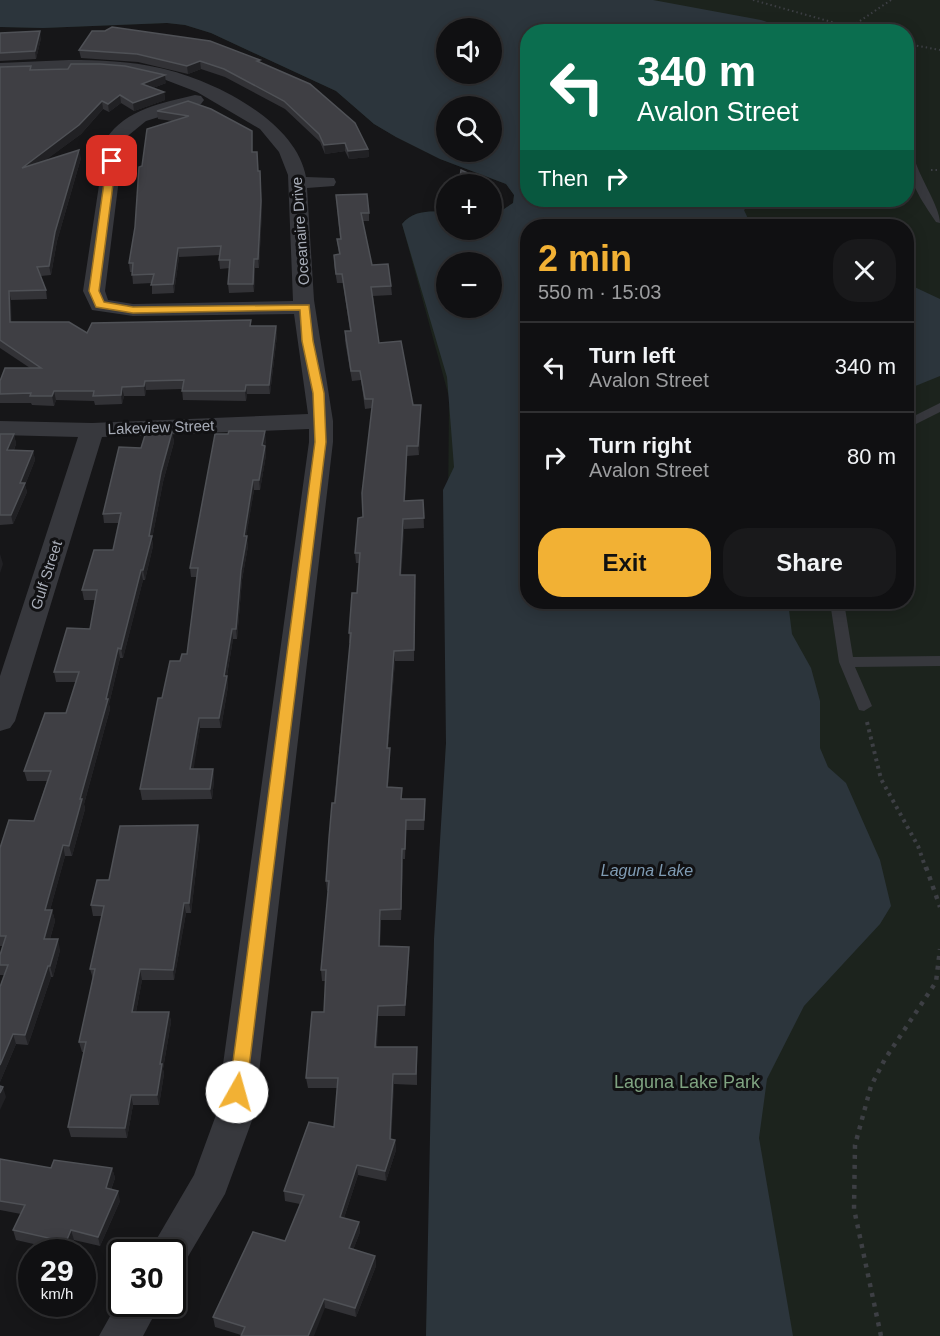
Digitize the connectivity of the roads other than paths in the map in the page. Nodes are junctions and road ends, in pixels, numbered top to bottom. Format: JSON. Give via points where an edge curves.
{"nodes":[{"id":1,"x":0,"y":68,"type":"edge"},
{"id":2,"x":213,"y":94,"type":"junction"},
{"id":3,"x":914,"y":173,"type":"edge"},
{"id":4,"x":327,"y":182,"type":"dead end"},
{"id":5,"x":297,"y":183,"type":"junction"},
{"id":6,"x":940,"y":220,"type":"edge"},
{"id":7,"x":305,"y":307,"type":"junction"},
{"id":8,"x":940,"y":407,"type":"edge"},
{"id":9,"x":321,"y":421,"type":"junction"},
{"id":10,"x":914,"y":421,"type":"edge"},
{"id":11,"x":0,"y":428,"type":"edge"},
{"id":12,"x":92,"y":430,"type":"junction"},
{"id":13,"x":838,"y":609,"type":"edge"},
{"id":14,"x":940,"y":661,"type":"edge"},
{"id":15,"x":846,"y":662,"type":"junction"},
{"id":16,"x":864,"y":706,"type":"road end"},
{"id":17,"x":0,"y":721,"type":"edge"},
{"id":18,"x":177,"y":1239,"type":"edge"},
{"id":19,"x":131,"y":1317,"type":"edge"},
{"id":20,"x":120,"y":1336,"type":"edge"}],
"edges":[{"from":1,"to":2,"type":"street","name":"Oceanaire Drive","via":[[128,67],[180,79]]},
{"from":2,"to":5,"type":"street","name":"Oceanaire Drive","via":[[276,134],[293,160]]},
{"from":2,"to":7,"type":"street","via":[[137,118],[121,128],[115,139],[94,291],[100,305],[133,310]]},
{"from":3,"to":6,"type":"lane"},
{"from":4,"to":5,"type":"street"},
{"from":5,"to":7,"type":"street","name":"Oceanaire Drive"},
{"from":7,"to":9,"type":"street","name":"Oceanaire Drive"},
{"from":8,"to":10,"type":"lane"},
{"from":9,"to":12,"type":"street","name":"Lakeview Street"},
{"from":9,"to":18,"type":"street","name":"Oceanaire Drive","via":[[235,1115],[211,1182]]},
{"from":11,"to":12,"type":"street","name":"Lakeview Street"},
{"from":12,"to":17,"type":"street","name":"Gulf Street"},
{"from":13,"to":15,"type":"lane"},
{"from":14,"to":15,"type":"lane"},
{"from":15,"to":16,"type":"lane"},
{"from":19,"to":20,"type":"street"}]}
